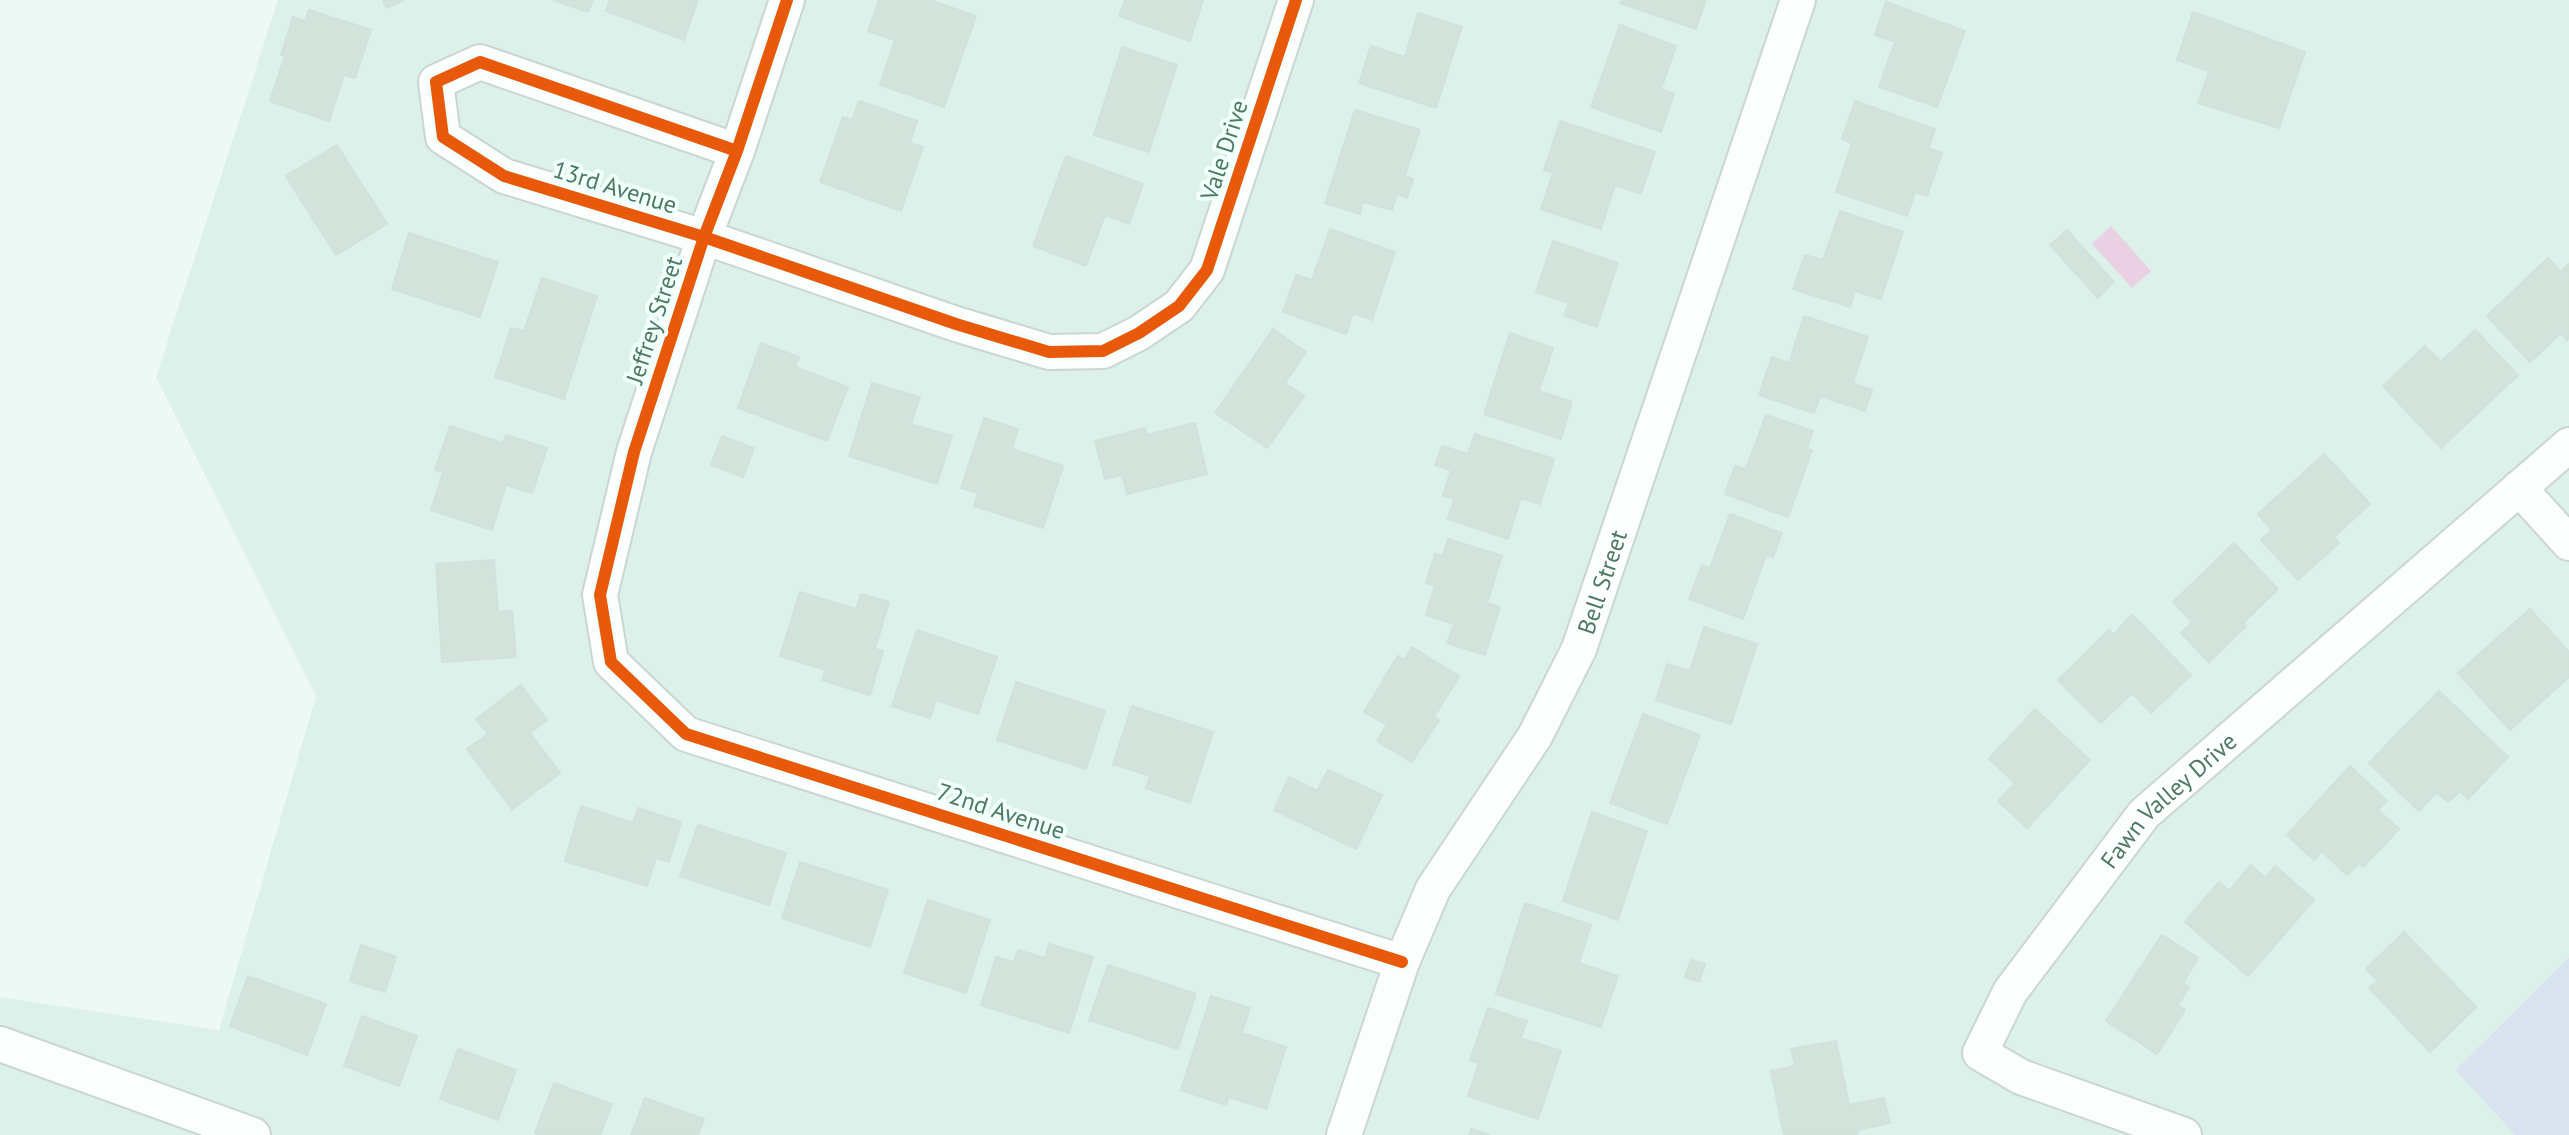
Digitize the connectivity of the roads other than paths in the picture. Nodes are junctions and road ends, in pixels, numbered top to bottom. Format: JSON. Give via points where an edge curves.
{"nodes":[{"id":1,"x":787,"y":0,"type":"edge"},
{"id":2,"x":1296,"y":0,"type":"edge"},
{"id":3,"x":1798,"y":0,"type":"edge"},
{"id":4,"x":737,"y":151,"type":"junction"},
{"id":5,"x":704,"y":237,"type":"junction"},
{"id":6,"x":1179,"y":306,"type":"joint"},
{"id":7,"x":2569,"y":445,"type":"edge"},
{"id":8,"x":2519,"y":488,"type":"junction"},
{"id":9,"x":2569,"y":543,"type":"edge"},
{"id":10,"x":611,"y":662,"type":"joint"},
{"id":11,"x":1402,"y":962,"type":"junction"},
{"id":12,"x":0,"y":1044,"type":"edge"},
{"id":13,"x":253,"y":1135,"type":"edge"},
{"id":14,"x":1344,"y":1135,"type":"edge"},
{"id":15,"x":2184,"y":1135,"type":"edge"}],
"edges":[{"from":1,"to":4,"type":"street","name":"Jeffrey Street"},
{"from":2,"to":6,"type":"street","name":"Vale Drive","via":[[1207,270]]},
{"from":3,"to":11,"type":"street","name":"Bell Street","via":[[1579,649],[1535,736],[1433,889]]},
{"from":4,"to":5,"type":"street","name":"Jeffrey Street"},
{"from":4,"to":5,"type":"street","name":"13rd Avenue","via":[[480,62],[436,82],[443,137],[504,176]]},
{"from":5,"to":6,"type":"street","name":"13rd Avenue","via":[[1049,352],[1103,351]]},
{"from":5,"to":10,"type":"street","name":"Jeffrey Street","via":[[634,452],[600,595]]},
{"from":7,"to":8,"type":"street","name":"Fawn Valley Drive"},
{"from":8,"to":9,"type":"street"},
{"from":8,"to":15,"type":"street","name":"Fawn Valley Drive","via":[[2144,814],[2010,992],[1980,1053],[2021,1077]]},
{"from":10,"to":11,"type":"street","name":"72nd Avenue","via":[[686,734]]},
{"from":11,"to":14,"type":"street","name":"Bell Street"},
{"from":12,"to":13,"type":"street"}]}
